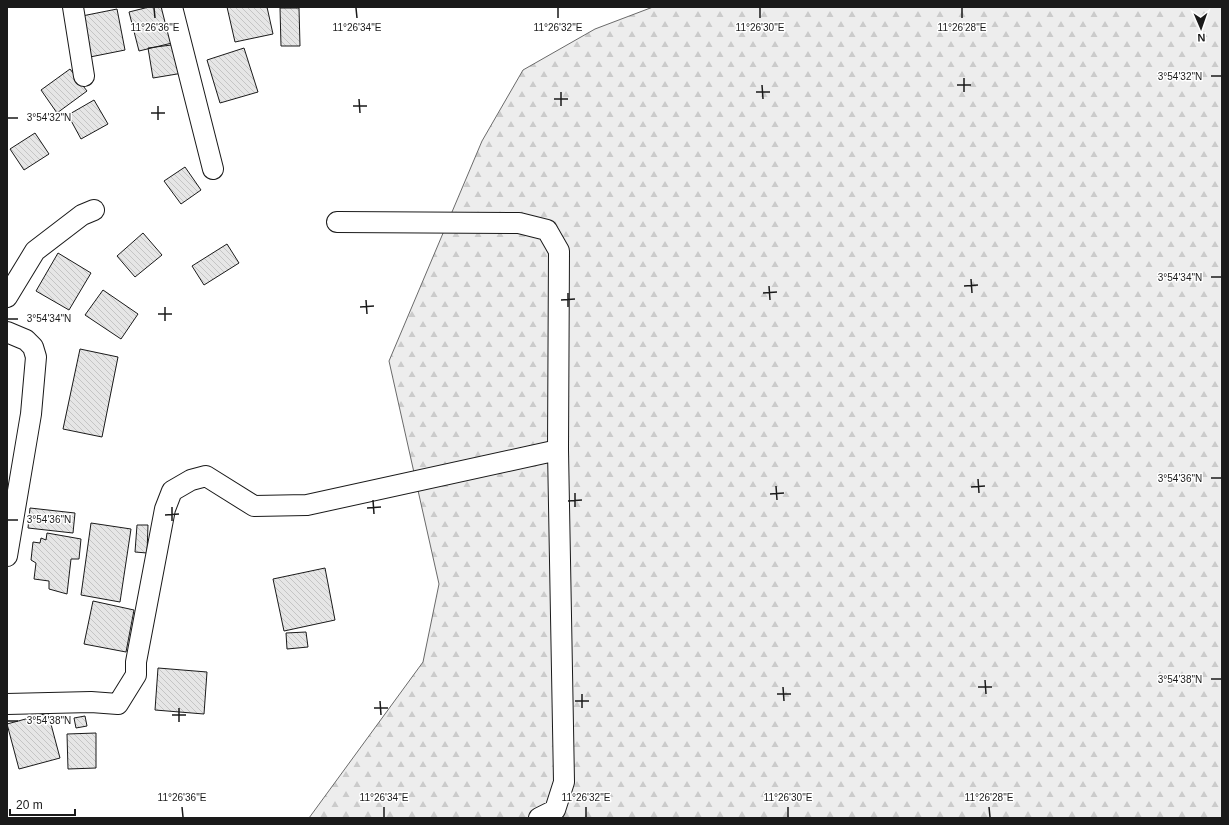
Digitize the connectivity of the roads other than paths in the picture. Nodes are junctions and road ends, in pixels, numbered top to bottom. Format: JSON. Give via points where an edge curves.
{"nodes":[{"id":1,"x":73,"y":7,"type":"edge"},
{"id":2,"x":172,"y":7,"type":"edge"},
{"id":3,"x":84,"y":76,"type":"dead end"},
{"id":4,"x":213,"y":169,"type":"dead end"},
{"id":5,"x":94,"y":210,"type":"dead end"},
{"id":6,"x":337,"y":222,"type":"dead end"},
{"id":7,"x":7,"y":297,"type":"edge"},
{"id":8,"x":7,"y":332,"type":"edge"},
{"id":9,"x":558,"y":450,"type":"junction"},
{"id":10,"x":7,"y":556,"type":"edge"},
{"id":11,"x":7,"y":704,"type":"edge"},
{"id":12,"x":539,"y":818,"type":"edge"}],
"edges":[{"from":1,"to":3,"type":"street"},
{"from":2,"to":4,"type":"street"},
{"from":5,"to":7,"type":"street","via":[[82,214],[35,251]]},
{"from":6,"to":9,"type":"street","via":[[519,223],[546,230],[559,251]]},
{"from":8,"to":10,"type":"street","via":[[26,340],[33,347],[36,357],[31,414]]},
{"from":9,"to":11,"type":"street","via":[[307,505],[254,506],[206,476],[191,480],[172,491],[165,509],[136,662],[136,675],[118,704]]},
{"from":9,"to":12,"type":"street","via":[[564,782],[555,810]]}]}
